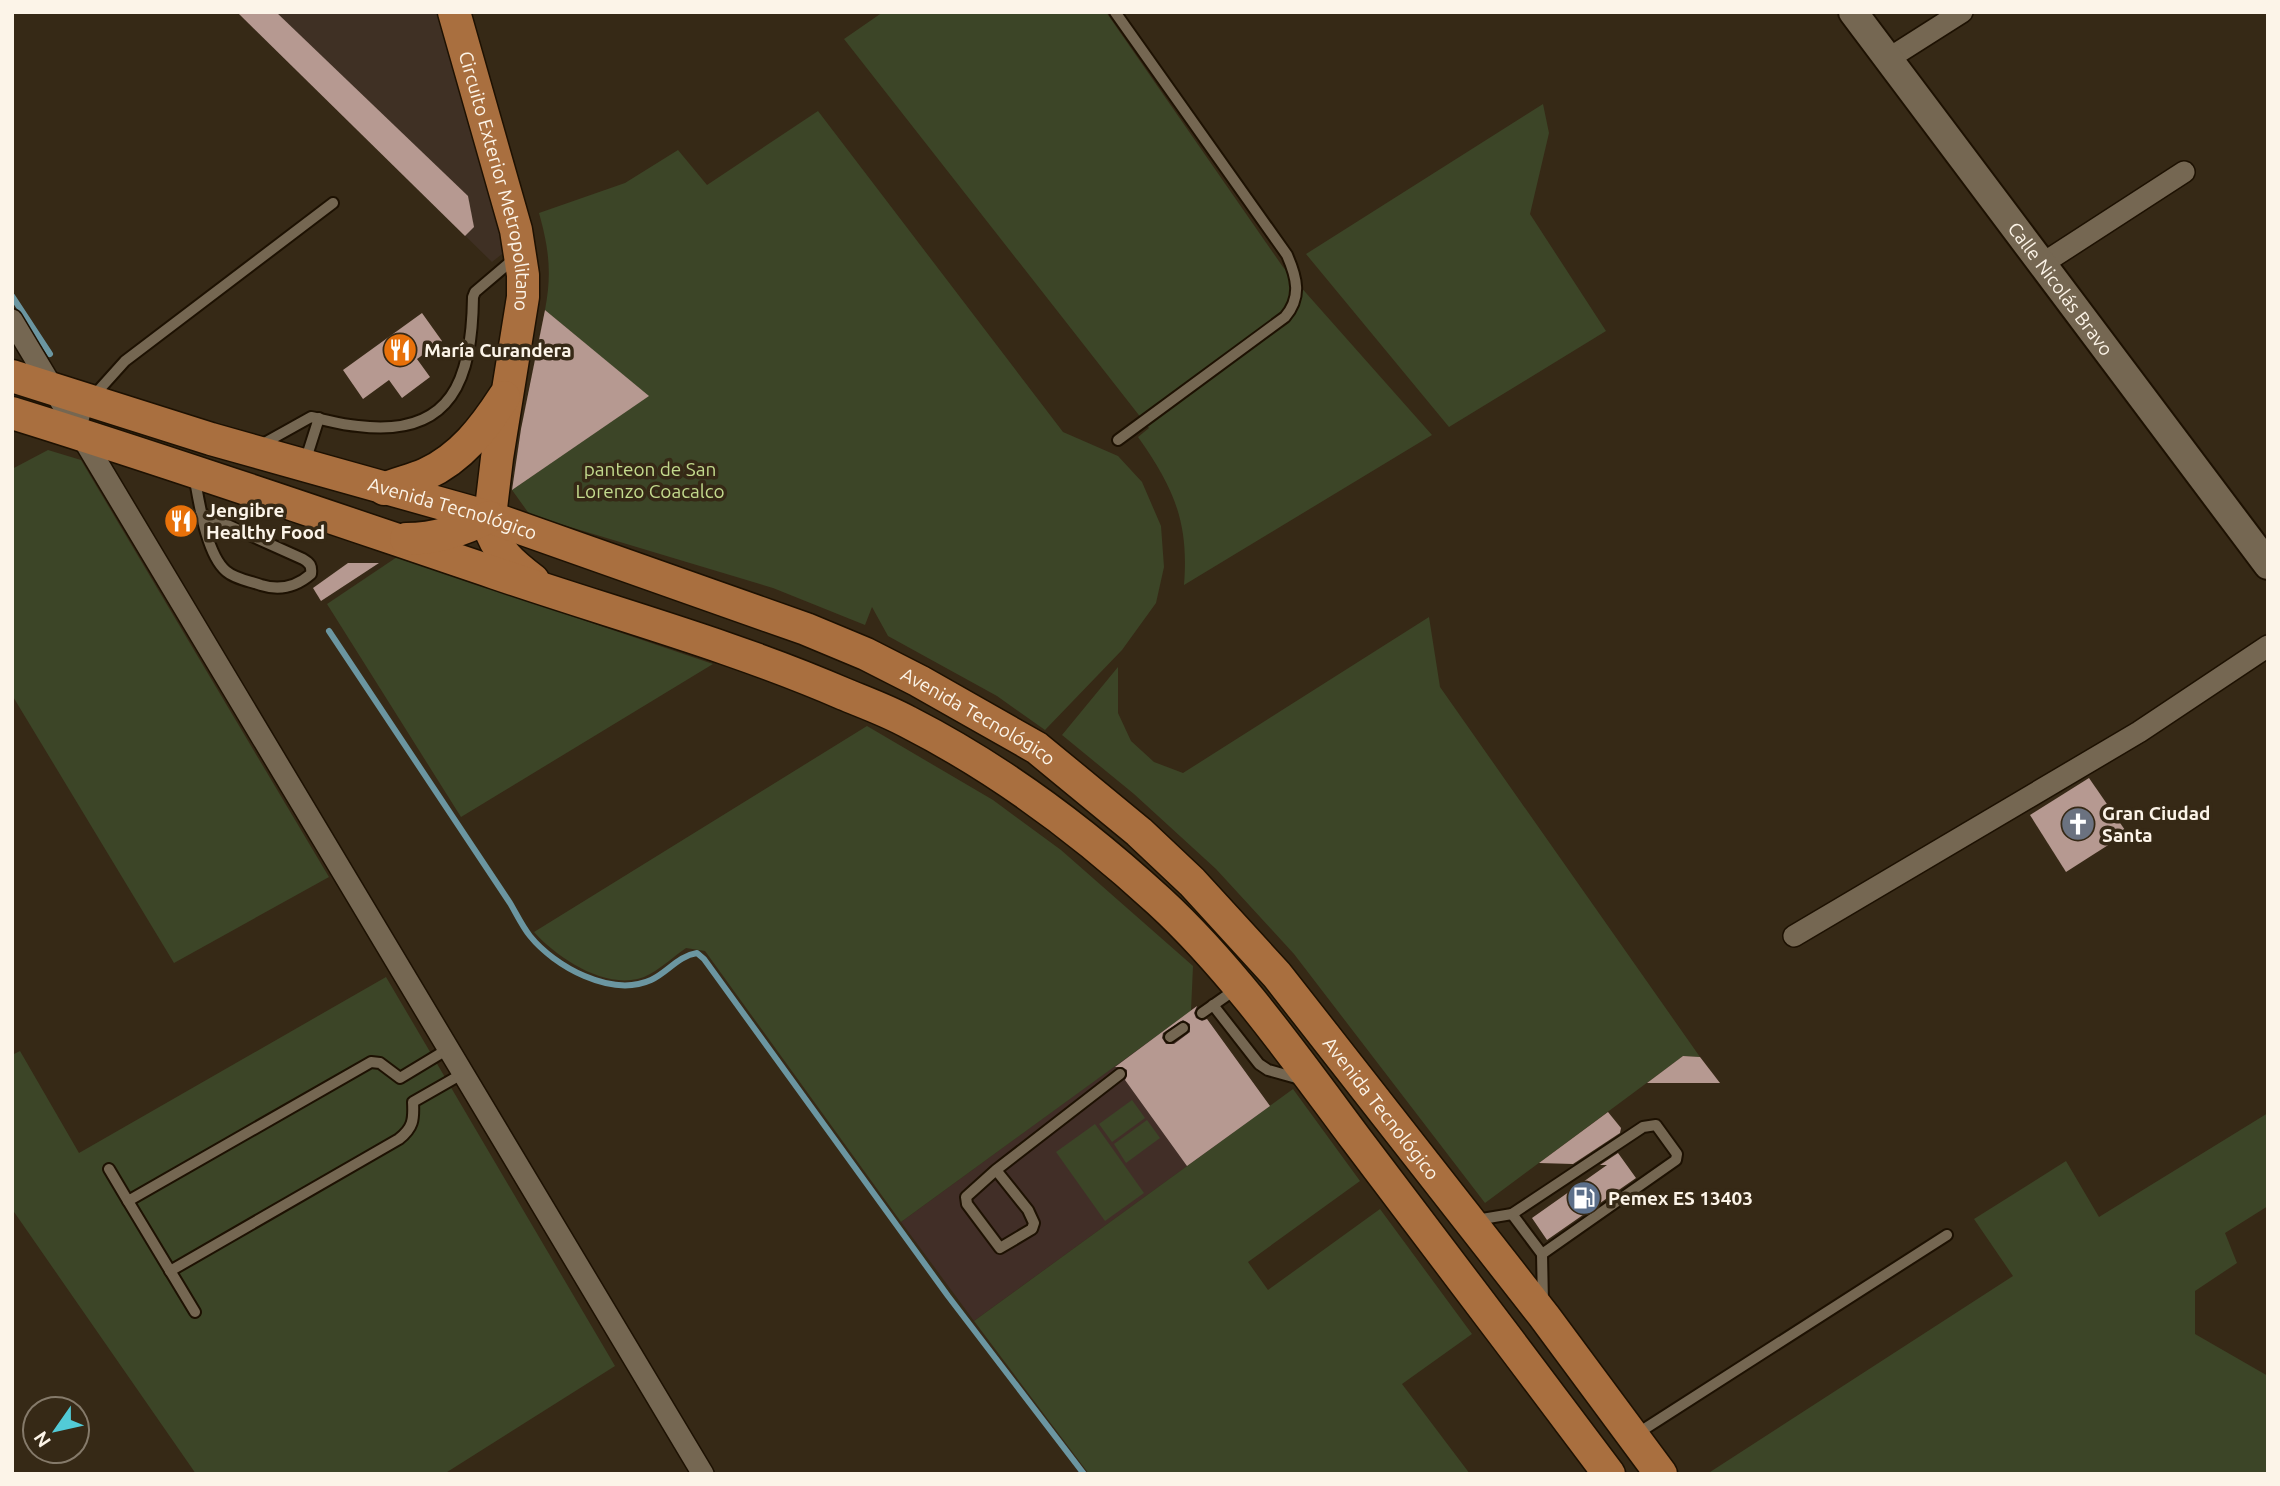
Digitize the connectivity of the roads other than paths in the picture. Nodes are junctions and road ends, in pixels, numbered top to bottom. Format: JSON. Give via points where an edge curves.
{"nodes":[{"id":1,"x":454,"y":12,"type":"edge"},
{"id":2,"x":1115,"y":12,"type":"edge"},
{"id":3,"x":1853,"y":12,"type":"edge"},
{"id":4,"x":1962,"y":12,"type":"edge"},
{"id":5,"x":1888,"y":59,"type":"junction"},
{"id":6,"x":2184,"y":172,"type":"dead end"},
{"id":7,"x":333,"y":203,"type":"dead end"},
{"id":8,"x":520,"y":255,"type":"junction"},
{"id":9,"x":2042,"y":264,"type":"junction"},
{"id":10,"x":12,"y":320,"type":"edge"},
{"id":11,"x":12,"y":376,"type":"edge"},
{"id":12,"x":53,"y":389,"type":"junction"},
{"id":13,"x":507,"y":393,"type":"junction"},
{"id":14,"x":89,"y":401,"type":"junction"},
{"id":15,"x":12,"y":413,"type":"edge"},
{"id":16,"x":319,"y":418,"type":"junction"},
{"id":17,"x":79,"y":434,"type":"junction"},
{"id":18,"x":1118,"y":440,"type":"dead end"},
{"id":19,"x":251,"y":450,"type":"junction"},
{"id":20,"x":304,"y":465,"type":"junction"},
{"id":21,"x":193,"y":472,"type":"junction"},
{"id":22,"x":384,"y":489,"type":"junction"},
{"id":23,"x":203,"y":514,"type":"junction"},
{"id":24,"x":489,"y":517,"type":"junction"},
{"id":25,"x":387,"y":537,"type":"junction"},
{"id":26,"x":2268,"y":565,"type":"edge"},
{"id":27,"x":545,"y":590,"type":"junction"},
{"id":28,"x":2268,"y":646,"type":"edge"},
{"id":29,"x":1794,"y":936,"type":"dead end"},
{"id":30,"x":1226,"y":996,"type":"junction"},
{"id":31,"x":1202,"y":1013,"type":"dead end"},
{"id":32,"x":1183,"y":1028,"type":"dead end"},
{"id":33,"x":1170,"y":1037,"type":"dead end"},
{"id":34,"x":448,"y":1049,"type":"junction"},
{"id":35,"x":462,"y":1074,"type":"junction"},
{"id":36,"x":1120,"y":1074,"type":"dead end"},
{"id":37,"x":109,"y":1169,"type":"dead end"},
{"id":38,"x":996,"y":1170,"type":"junction"},
{"id":39,"x":128,"y":1201,"type":"junction"},
{"id":40,"x":1512,"y":1214,"type":"junction"},
{"id":41,"x":1468,"y":1221,"type":"junction"},
{"id":42,"x":1947,"y":1235,"type":"dead end"},
{"id":43,"x":1542,"y":1254,"type":"junction"},
{"id":44,"x":170,"y":1271,"type":"junction"},
{"id":45,"x":195,"y":1312,"type":"dead end"},
{"id":46,"x":1544,"y":1316,"type":"junction"},
{"id":47,"x":1633,"y":1436,"type":"junction"},
{"id":48,"x":703,"y":1474,"type":"edge"},
{"id":49,"x":1609,"y":1474,"type":"edge"},
{"id":50,"x":1661,"y":1474,"type":"edge"}],
"edges":[{"from":1,"to":8,"type":"main road","name":"Circuito Exterior Metropolitano"},
{"from":2,"to":18,"type":"lane","via":[[1287,256],[1297,287],[1296,300],[1284,317]]},
{"from":3,"to":5,"type":"street","name":"Calle Nicolás Bravo"},
{"from":4,"to":5,"type":"street"},
{"from":5,"to":9,"type":"street","name":"Calle Nicolás Bravo"},
{"from":6,"to":9,"type":"street"},
{"from":7,"to":14,"type":"lane","via":[[125,361]]},
{"from":8,"to":13,"type":"main road","name":"Circuito Exterior Metropolitano","via":[[523,297]]},
{"from":8,"to":16,"type":"lane","via":[[475,292],[460,383],[434,415],[393,428]]},
{"from":9,"to":26,"type":"street","name":"Calle Nicolás Bravo"},
{"from":10,"to":12,"type":"street"},
{"from":11,"to":12,"type":"main road","name":"Avenida Tecnológico"},
{"from":12,"to":14,"type":"main road","name":"Avenida Tecnológico"},
{"from":12,"to":17,"type":"street"},
{"from":13,"to":22,"type":"main road","via":[[478,432],[445,464]]},
{"from":13,"to":24,"type":"main road","name":"Circuito Exterior Metropolitano"},
{"from":14,"to":17,"type":"lane"},
{"from":14,"to":19,"type":"main road","name":"Avenida Tecnológico"},
{"from":15,"to":17,"type":"main road","name":"Avenida Tecnológico"},
{"from":16,"to":19,"type":"lane","via":[[307,418]]},
{"from":16,"to":20,"type":"lane"},
{"from":17,"to":21,"type":"main road","name":"Avenida Tecnológico"},
{"from":17,"to":34,"type":"street"},
{"from":19,"to":20,"type":"main road","name":"Avenida Tecnológico"},
{"from":20,"to":22,"type":"main road","name":"Avenida Tecnológico"},
{"from":21,"to":23,"type":"lane"},
{"from":21,"to":25,"type":"main road","name":"Avenida Tecnológico"},
{"from":22,"to":24,"type":"main road","name":"Avenida Tecnológico"},
{"from":23,"to":23,"type":"lane","via":[[213,552],[232,575],[275,589],[290,587],[311,574],[303,559]]},
{"from":24,"to":25,"type":"main road","via":[[434,537]]},
{"from":24,"to":27,"type":"main road","name":"Circuito Exterior Metropolitano","via":[[492,535],[506,558]]},
{"from":24,"to":41,"type":"main road","name":"Avenida Tecnológico","via":[[866,654],[1037,748],[1139,832],[1236,928]]},
{"from":25,"to":27,"type":"main road","name":"Avenida Tecnológico"},
{"from":27,"to":30,"type":"main road","name":"Avenida Tecnológico","via":[[797,673],[907,721],[987,767],[1054,813],[1164,906]]},
{"from":28,"to":29,"type":"street","via":[[2139,732]]},
{"from":30,"to":31,"type":"lane"},
{"from":30,"to":49,"type":"main road","name":"Avenida Tecnológico","via":[[1313,1082]]},
{"from":32,"to":33,"type":"lane"},
{"from":34,"to":35,"type":"street"},
{"from":34,"to":39,"type":"lane","via":[[400,1078],[371,1062]]},
{"from":35,"to":44,"type":"lane","via":[[413,1102],[411,1130],[399,1139]]},
{"from":35,"to":48,"type":"street"},
{"from":36,"to":38,"type":"lane"},
{"from":37,"to":39,"type":"lane"},
{"from":38,"to":38,"type":"lane","via":[[966,1201],[1000,1248],[1032,1229],[1034,1223]]},
{"from":39,"to":44,"type":"lane"},
{"from":40,"to":41,"type":"lane"},
{"from":40,"to":43,"type":"lane"},
{"from":40,"to":43,"type":"lane","via":[[1643,1126],[1656,1125],[1677,1153],[1676,1160]]},
{"from":41,"to":46,"type":"main road","name":"Avenida Tecnológico"},
{"from":42,"to":47,"type":"lane"},
{"from":43,"to":46,"type":"lane"},
{"from":44,"to":45,"type":"lane"},
{"from":46,"to":47,"type":"main road","name":"Avenida Tecnológico"},
{"from":47,"to":50,"type":"main road","name":"Avenida Tecnológico"}]}
